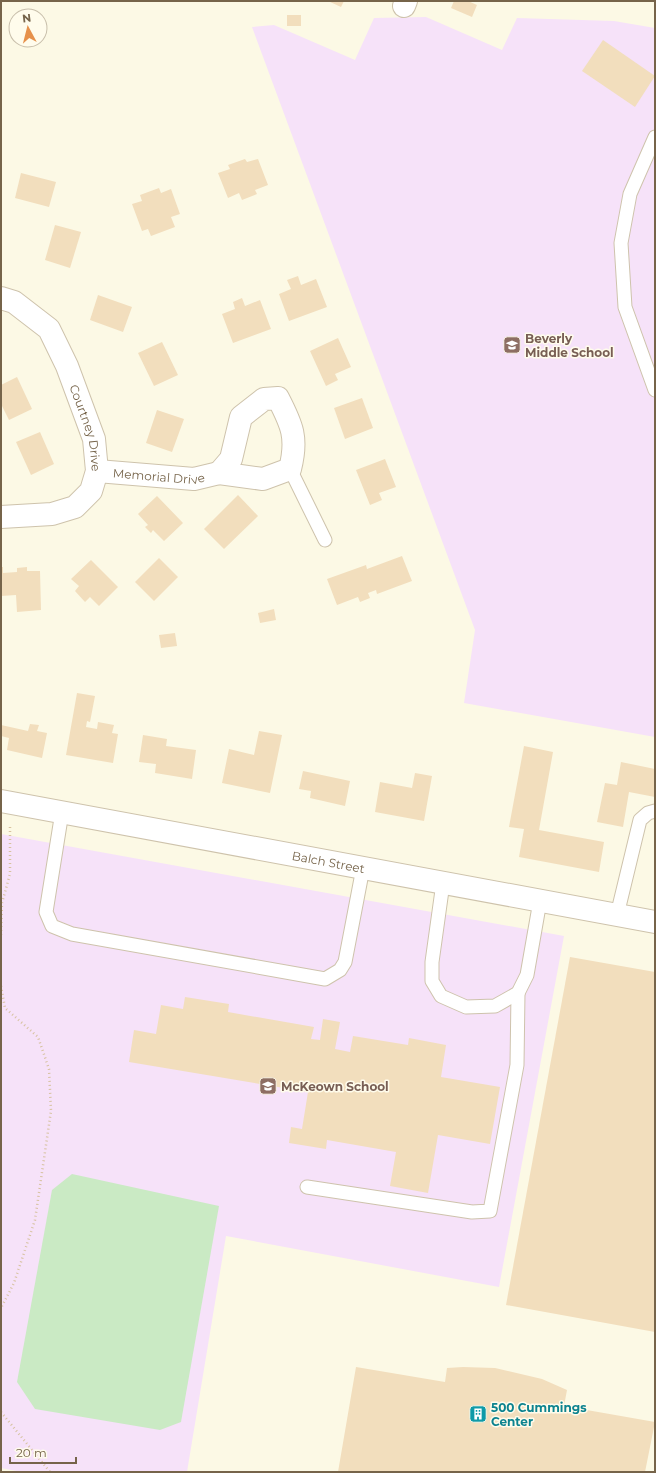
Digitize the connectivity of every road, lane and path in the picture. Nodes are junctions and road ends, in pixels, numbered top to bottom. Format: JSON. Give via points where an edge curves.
{"nodes":[{"id":1,"x":655,"y":137,"type":"edge"},
{"id":2,"x":1,"y":298,"type":"edge"},
{"id":3,"x":655,"y":390,"type":"edge"},
{"id":4,"x":290,"y":469,"type":"junction"},
{"id":5,"x":97,"y":471,"type":"junction"},
{"id":6,"x":219,"y":473,"type":"junction"},
{"id":7,"x":1,"y":517,"type":"edge"},
{"id":8,"x":325,"y":540,"type":"dead end"},
{"id":9,"x":7,"y":802,"type":"edge"},
{"id":10,"x":655,"y":811,"type":"edge"},
{"id":11,"x":62,"y":812,"type":"junction"},
{"id":12,"x":363,"y":868,"type":"junction"},
{"id":13,"x":443,"y":883,"type":"junction"},
{"id":14,"x":540,"y":901,"type":"junction"},
{"id":15,"x":617,"y":915,"type":"junction"},
{"id":16,"x":655,"y":922,"type":"edge"},
{"id":17,"x":1,"y":935,"type":"edge"},
{"id":18,"x":1,"y":986,"type":"edge"},
{"id":19,"x":518,"y":993,"type":"junction"},
{"id":20,"x":307,"y":1187,"type":"dead end"},
{"id":21,"x":1,"y":1308,"type":"edge"},
{"id":22,"x":1,"y":1412,"type":"edge"},
{"id":23,"x":50,"y":1472,"type":"edge"}],
"edges":[{"from":1,"to":3,"type":"lane","via":[[630,194],[621,243],[625,307]]},
{"from":2,"to":5,"type":"street","name":"Courtney Drive","via":[[14,302],[49,329],[67,366],[94,439]]},
{"from":4,"to":6,"type":"street","name":"Memorial Drive","via":[[263,479]]},
{"from":4,"to":6,"type":"street","name":"Memorial Drive","via":[[294,452],[291,423],[278,398],[264,399],[241,417],[230,459]]},
{"from":4,"to":8,"type":"lane"},
{"from":5,"to":6,"type":"street","name":"Memorial Drive","via":[[194,479]]},
{"from":5,"to":7,"type":"street","name":"Courtney Drive","via":[[91,491],[75,507],[52,514]]},
{"from":9,"to":11,"type":"street","name":"Balch Street"},
{"from":9,"to":17,"type":"path","via":[[11,852],[10,874],[2,903]]},
{"from":10,"to":15,"type":"lane","via":[[640,820]]},
{"from":11,"to":12,"type":"street","name":"Balch Street"},
{"from":11,"to":12,"type":"lane","via":[[46,912],[52,926],[72,934],[325,979],[340,970],[345,962]]},
{"from":12,"to":13,"type":"street","name":"Balch Street"},
{"from":13,"to":14,"type":"street","name":"Balch Street"},
{"from":13,"to":19,"type":"lane","via":[[432,962],[432,981],[441,996],[466,1007],[495,1006]]},
{"from":14,"to":15,"type":"street","name":"Balch Street"},
{"from":14,"to":19,"type":"lane","via":[[528,975]]},
{"from":15,"to":16,"type":"street","name":"Balch Street"},
{"from":18,"to":21,"type":"path","via":[[5,1008],[38,1037],[49,1069],[50,1111],[35,1220],[14,1283]]},
{"from":19,"to":20,"type":"lane","via":[[517,1065],[490,1211],[472,1212]]},
{"from":22,"to":23,"type":"path"}]}
